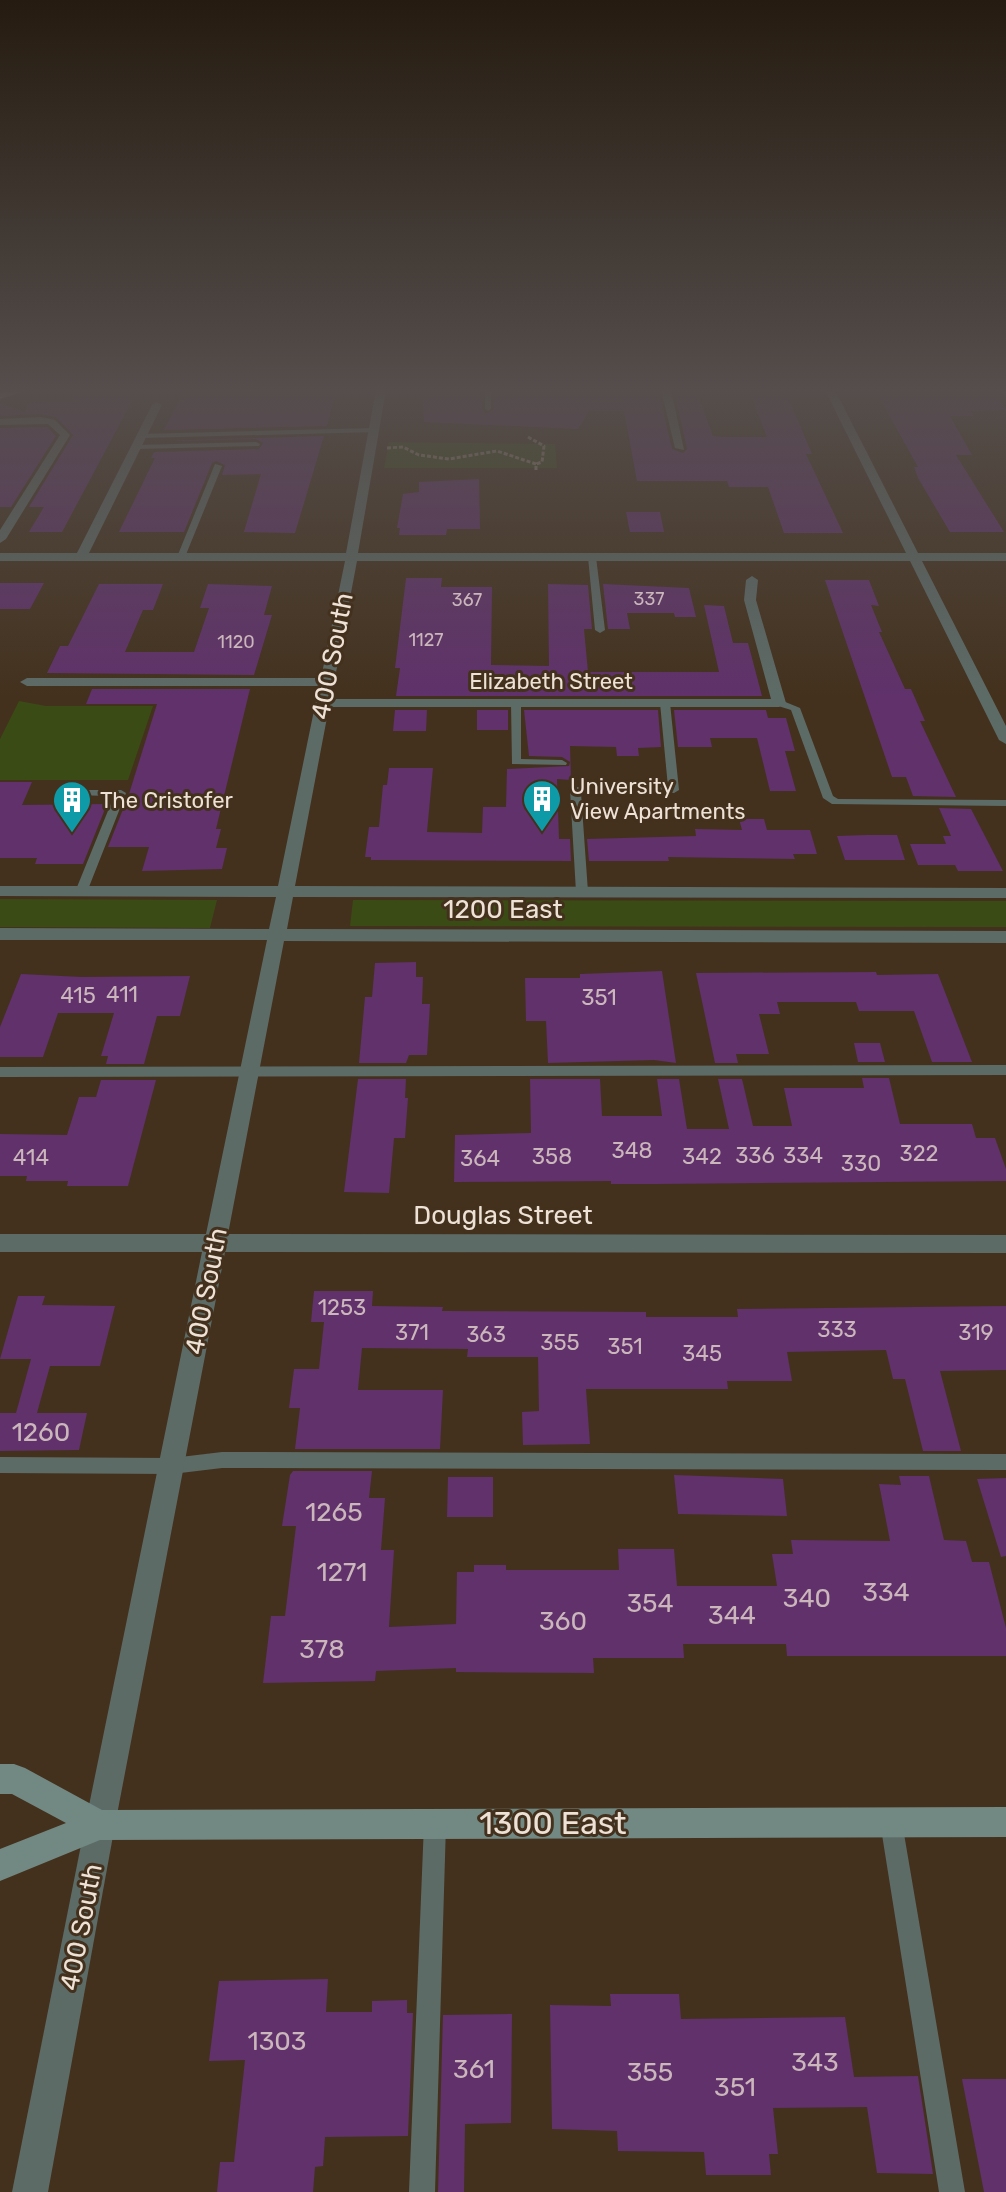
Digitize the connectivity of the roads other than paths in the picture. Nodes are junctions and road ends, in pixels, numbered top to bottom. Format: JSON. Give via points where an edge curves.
{"nodes":[{"id":1,"x":29,"y":492,"type":"edge"},
{"id":2,"x":113,"y":492,"type":"edge"},
{"id":3,"x":207,"y":492,"type":"edge"},
{"id":4,"x":363,"y":492,"type":"edge"},
{"id":5,"x":881,"y":492,"type":"edge"},
{"id":6,"x":0,"y":539,"type":"edge"},
{"id":7,"x":0,"y":557,"type":"edge"},
{"id":8,"x":81,"y":557,"type":"junction"},
{"id":9,"x":181,"y":557,"type":"junction"},
{"id":10,"x":351,"y":557,"type":"junction"},
{"id":11,"x":592,"y":557,"type":"junction"},
{"id":12,"x":914,"y":557,"type":"junction"},
{"id":13,"x":1006,"y":557,"type":"edge"},
{"id":14,"x":752,"y":580,"type":"dead end"},
{"id":15,"x":600,"y":630,"type":"dead end"},
{"id":16,"x":27,"y":682,"type":"dead end"},
{"id":17,"x":327,"y":682,"type":"junction"},
{"id":18,"x":322,"y":703,"type":"junction"},
{"id":19,"x":516,"y":703,"type":"junction"},
{"id":20,"x":665,"y":703,"type":"junction"},
{"id":21,"x":779,"y":703,"type":"junction"},
{"id":22,"x":999,"y":711,"type":"edge"},
{"id":23,"x":1006,"y":740,"type":"edge"},
{"id":24,"x":562,"y":763,"type":"dead end"},
{"id":25,"x":602,"y":790,"type":"dead end"},
{"id":26,"x":640,"y":790,"type":"dead end"},
{"id":27,"x":71,"y":793,"type":"dead end"},
{"id":28,"x":1006,"y":803,"type":"edge"},
{"id":29,"x":0,"y":891,"type":"edge"},
{"id":30,"x":81,"y":892,"type":"junction"},
{"id":31,"x":285,"y":892,"type":"junction"},
{"id":32,"x":582,"y":892,"type":"junction"},
{"id":33,"x":1006,"y":893,"type":"edge"},
{"id":34,"x":0,"y":934,"type":"edge"},
{"id":35,"x":277,"y":935,"type":"junction"},
{"id":36,"x":1006,"y":937,"type":"edge"},
{"id":37,"x":1006,"y":1070,"type":"edge"},
{"id":38,"x":250,"y":1071,"type":"junction"},
{"id":39,"x":0,"y":1072,"type":"edge"},
{"id":40,"x":0,"y":1243,"type":"edge"},
{"id":41,"x":216,"y":1243,"type":"junction"},
{"id":42,"x":1006,"y":1244,"type":"edge"},
{"id":43,"x":1006,"y":1462,"type":"edge"},
{"id":44,"x":0,"y":1465,"type":"edge"},
{"id":45,"x":172,"y":1466,"type":"junction"},
{"id":46,"x":0,"y":1779,"type":"edge"},
{"id":47,"x":891,"y":1822,"type":"junction"},
{"id":48,"x":1006,"y":1822,"type":"edge"},
{"id":49,"x":435,"y":1824,"type":"junction"},
{"id":50,"x":100,"y":1825,"type":"junction"},
{"id":51,"x":0,"y":1865,"type":"edge"},
{"id":52,"x":30,"y":2192,"type":"edge"},
{"id":53,"x":422,"y":2192,"type":"edge"},
{"id":54,"x":952,"y":2192,"type":"edge"}],
"edges":[{"from":1,"to":6,"type":"street"},
{"from":2,"to":8,"type":"street"},
{"from":3,"to":9,"type":"lane"},
{"from":4,"to":10,"type":"street","name":"400 South"},
{"from":5,"to":12,"type":"street"},
{"from":7,"to":8,"type":"street"},
{"from":8,"to":9,"type":"street"},
{"from":9,"to":10,"type":"street"},
{"from":10,"to":11,"type":"street"},
{"from":10,"to":17,"type":"street","name":"400 South"},
{"from":11,"to":12,"type":"street"},
{"from":11,"to":15,"type":"lane"},
{"from":12,"to":13,"type":"street"},
{"from":12,"to":22,"type":"street"},
{"from":14,"to":21,"type":"street","via":[[750,600]]},
{"from":16,"to":17,"type":"street"},
{"from":17,"to":18,"type":"street","name":"400 South"},
{"from":18,"to":19,"type":"street","name":"Elizabeth Street"},
{"from":18,"to":31,"type":"street","name":"400 South"},
{"from":19,"to":20,"type":"street","name":"Elizabeth Street"},
{"from":19,"to":24,"type":"lane","via":[[516,762]]},
{"from":20,"to":21,"type":"street","name":"Elizabeth Street"},
{"from":20,"to":26,"type":"lane","via":[[674,790]]},
{"from":21,"to":28,"type":"lane","via":[[795,708],[828,798],[836,802]]},
{"from":22,"to":23,"type":"street"},
{"from":25,"to":32,"type":"lane","via":[[575,790]]},
{"from":27,"to":30,"type":"lane","via":[[121,793]]},
{"from":29,"to":30,"type":"street","name":"1200 East"},
{"from":30,"to":31,"type":"street","name":"1200 East"},
{"from":31,"to":32,"type":"street","name":"1200 East"},
{"from":31,"to":35,"type":"street","name":"400 South"},
{"from":32,"to":33,"type":"street","name":"1200 East"},
{"from":34,"to":35,"type":"street","name":"1200 East"},
{"from":35,"to":36,"type":"street","name":"1200 East"},
{"from":35,"to":38,"type":"street","name":"400 South"},
{"from":37,"to":38,"type":"lane"},
{"from":38,"to":39,"type":"lane"},
{"from":38,"to":41,"type":"street","name":"400 South"},
{"from":40,"to":41,"type":"street","name":"Douglas Street"},
{"from":41,"to":42,"type":"street","name":"Douglas Street"},
{"from":41,"to":45,"type":"street","name":"400 South"},
{"from":43,"to":45,"type":"lane","via":[[222,1460]]},
{"from":44,"to":45,"type":"lane"},
{"from":45,"to":50,"type":"street","name":"400 South"},
{"from":46,"to":50,"type":"main road","name":"1300 East","via":[[14,1779]]},
{"from":47,"to":48,"type":"main road","name":"1300 East"},
{"from":47,"to":49,"type":"main road","name":"1300 East"},
{"from":47,"to":54,"type":"lane"},
{"from":49,"to":50,"type":"main road","name":"1300 East"},
{"from":49,"to":53,"type":"lane"},
{"from":50,"to":51,"type":"main road","name":"1300 East"},
{"from":50,"to":52,"type":"street","name":"400 South"}]}
